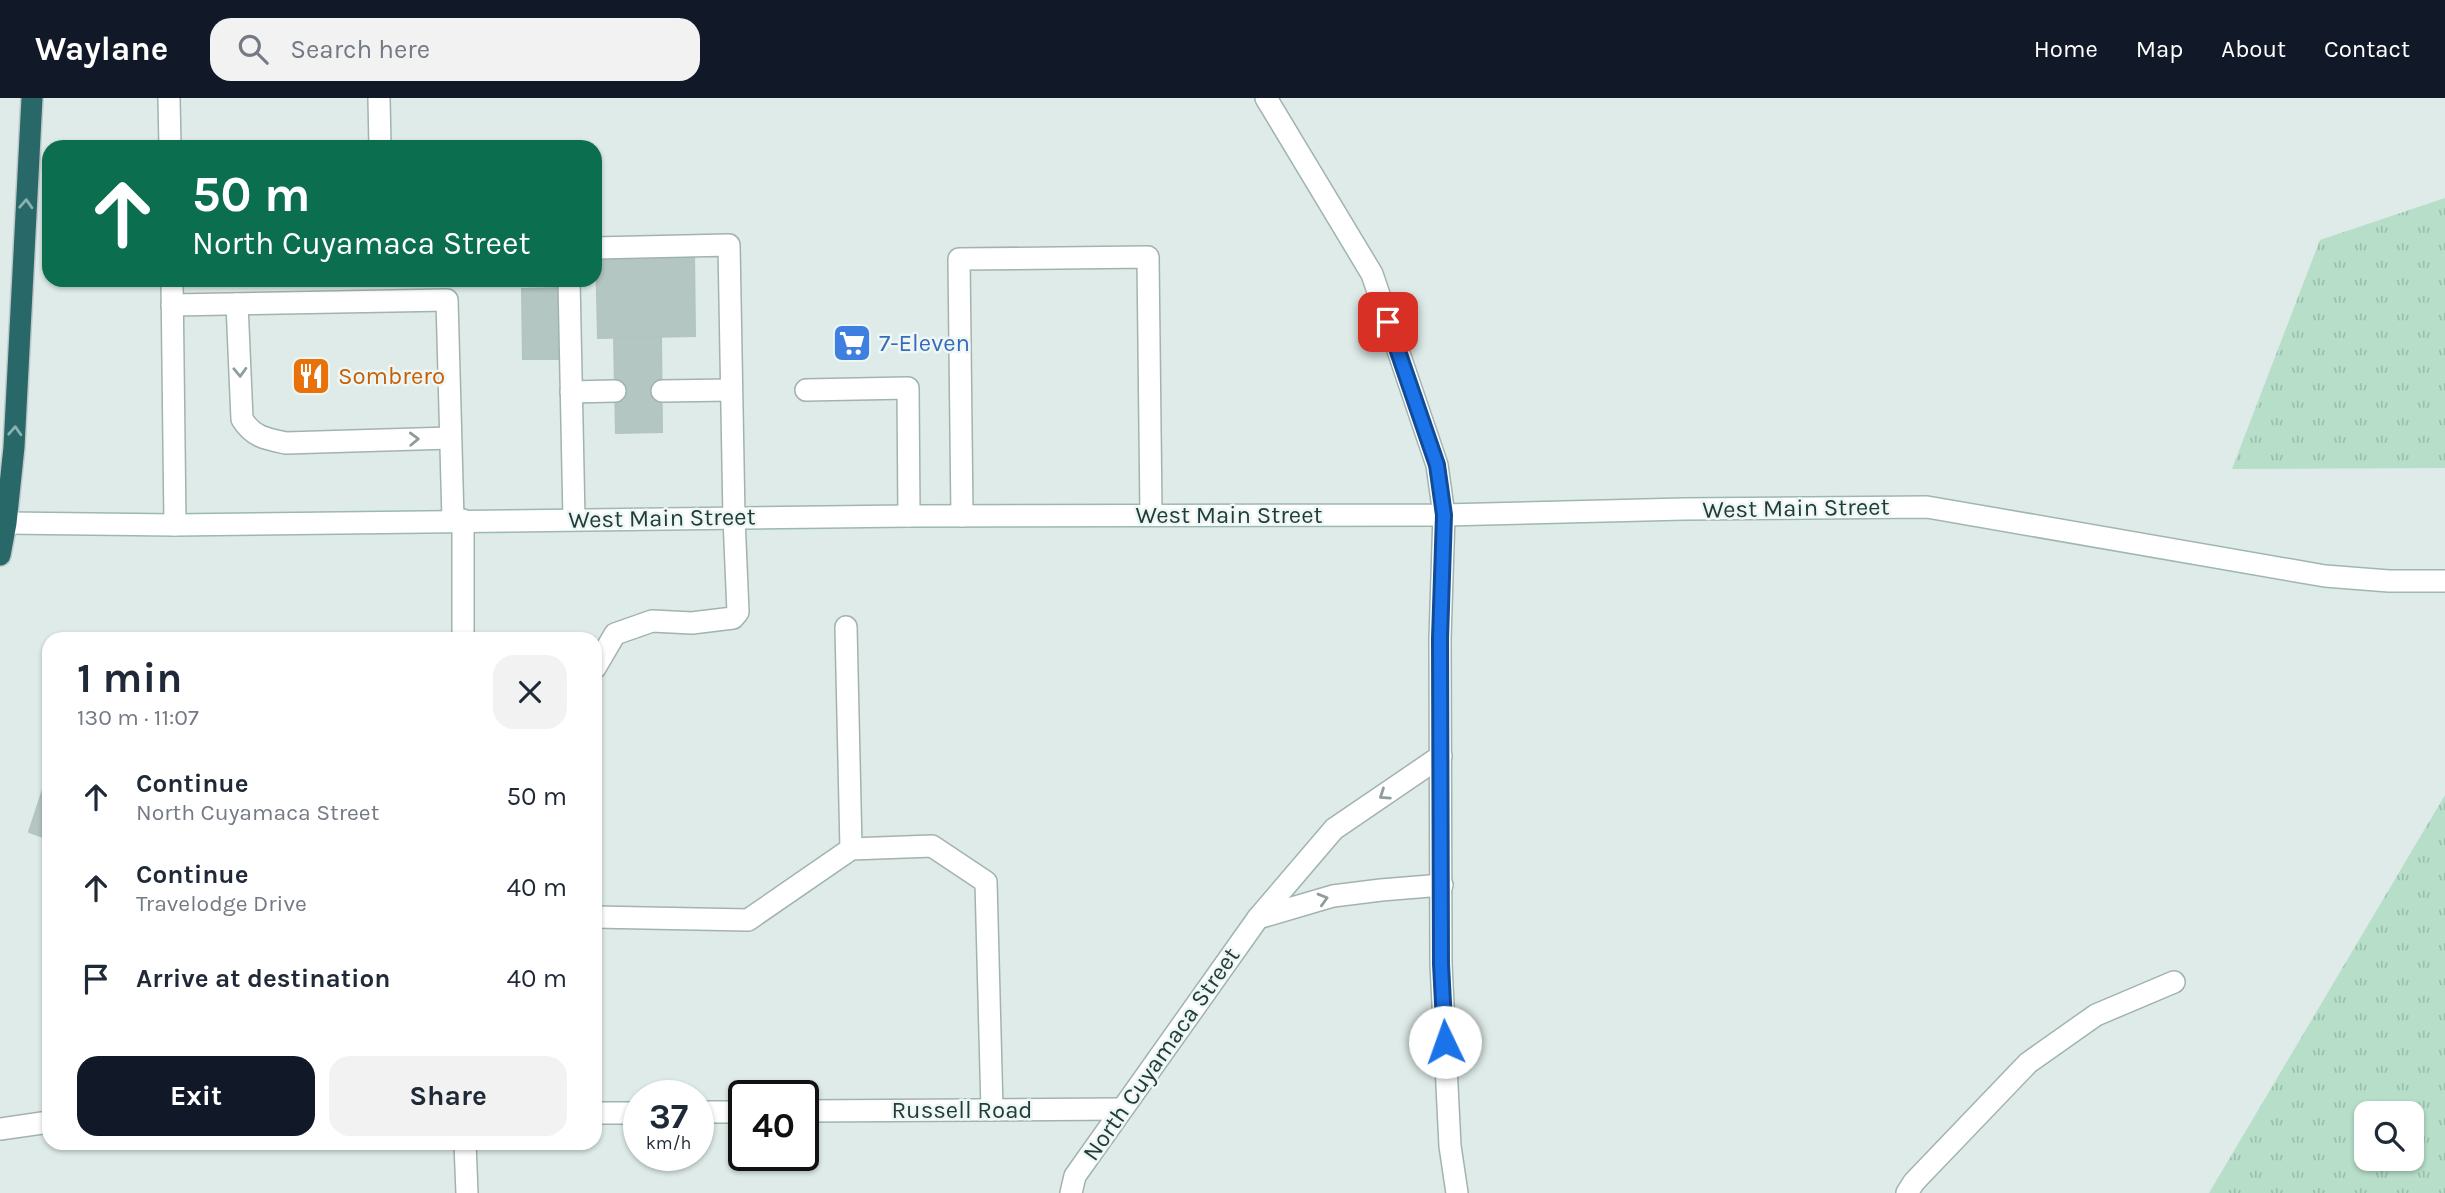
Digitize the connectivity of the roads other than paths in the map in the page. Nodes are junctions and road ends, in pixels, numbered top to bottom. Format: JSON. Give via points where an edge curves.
{"nodes":[{"id":1,"x":32,"y":98,"type":"edge"},
{"id":2,"x":169,"y":98,"type":"edge"},
{"id":3,"x":379,"y":98,"type":"edge"},
{"id":4,"x":1266,"y":98,"type":"edge"},
{"id":5,"x":170,"y":140,"type":"edge"},
{"id":6,"x":380,"y":140,"type":"edge"},
{"id":7,"x":602,"y":248,"type":"edge"},
{"id":8,"x":172,"y":287,"type":"edge"},
{"id":9,"x":569,"y":287,"type":"edge"},
{"id":10,"x":237,"y":304,"type":"junction"},
{"id":11,"x":172,"y":305,"type":"junction"},
{"id":12,"x":731,"y":390,"type":"junction"},
{"id":13,"x":806,"y":390,"type":"dead end"},
{"id":14,"x":615,"y":391,"type":"dead end"},
{"id":15,"x":662,"y":391,"type":"dead end"},
{"id":16,"x":571,"y":392,"type":"junction"},
{"id":17,"x":450,"y":438,"type":"junction"},
{"id":18,"x":1151,"y":514,"type":"junction"},
{"id":19,"x":1444,"y":515,"type":"junction"},
{"id":20,"x":909,"y":516,"type":"junction"},
{"id":21,"x":962,"y":516,"type":"junction"},
{"id":22,"x":734,"y":518,"type":"junction"},
{"id":23,"x":574,"y":519,"type":"junction"},
{"id":24,"x":458,"y":520,"type":"junction"},
{"id":25,"x":6,"y":523,"type":"junction"},
{"id":26,"x":175,"y":525,"type":"junction"},
{"id":27,"x":0,"y":555,"type":"edge"},
{"id":28,"x":2445,"y":581,"type":"edge"},
{"id":29,"x":846,"y":627,"type":"dead end"},
{"id":30,"x":463,"y":632,"type":"edge"},
{"id":31,"x":602,"y":656,"type":"edge"},
{"id":32,"x":1441,"y":756,"type":"junction"},
{"id":33,"x":851,"y":849,"type":"junction"},
{"id":34,"x":1441,"y":885,"type":"junction"},
{"id":35,"x":602,"y":917,"type":"edge"},
{"id":36,"x":1258,"y":919,"type":"junction"},
{"id":37,"x":2174,"y":982,"type":"dead end"},
{"id":38,"x":1121,"y":1109,"type":"junction"},
{"id":39,"x":992,"y":1110,"type":"junction"},
{"id":40,"x":819,"y":1111,"type":"edge"},
{"id":41,"x":602,"y":1113,"type":"edge"},
{"id":42,"x":623,"y":1113,"type":"edge"},
{"id":43,"x":42,"y":1123,"type":"edge"},
{"id":44,"x":0,"y":1129,"type":"edge"},
{"id":45,"x":465,"y":1150,"type":"edge"},
{"id":46,"x":467,"y":1193,"type":"edge"},
{"id":47,"x":1070,"y":1193,"type":"edge"},
{"id":48,"x":1457,"y":1193,"type":"edge"},
{"id":49,"x":1907,"y":1193,"type":"edge"}],
"edges":[{"from":25,"to":1,"type":"highway","one_way":true},
{"from":2,"to":5,"type":"street"},
{"from":3,"to":6,"type":"street"},
{"from":4,"to":19,"type":"street","via":[[1371,274],[1437,465]]},
{"from":7,"to":12,"type":"street","via":[[729,245]]},
{"from":8,"to":11,"type":"street"},
{"from":9,"to":16,"type":"street"},
{"from":10,"to":11,"type":"street"},
{"from":10,"to":17,"type":"street","one_way":true,"via":[[242,419],[249,431],[286,443]]},
{"from":10,"to":17,"type":"street","via":[[447,300]]},
{"from":11,"to":26,"type":"street"},
{"from":12,"to":15,"type":"street"},
{"from":12,"to":22,"type":"street"},
{"from":13,"to":20,"type":"street","via":[[908,388]]},
{"from":14,"to":16,"type":"street"},
{"from":16,"to":23,"type":"street"},
{"from":17,"to":24,"type":"street"},
{"from":18,"to":19,"type":"street","name":"West Main Street"},
{"from":18,"to":21,"type":"street","name":"West Main Street"},
{"from":18,"to":21,"type":"street","via":[[1148,257],[959,259]]},
{"from":19,"to":28,"type":"street","name":"West Main Street","via":[[1927,506],[2325,576]]},
{"from":19,"to":32,"type":"street"},
{"from":20,"to":21,"type":"street","name":"West Main Street"},
{"from":20,"to":22,"type":"street","name":"West Main Street"},
{"from":22,"to":23,"type":"street","name":"West Main Street"},
{"from":22,"to":31,"type":"street","via":[[738,612],[733,618],[652,621],[615,634]]},
{"from":23,"to":24,"type":"street","name":"West Main Street"},
{"from":24,"to":26,"type":"street","name":"West Main Street"},
{"from":24,"to":30,"type":"street"},
{"from":25,"to":26,"type":"street","name":"West Main Street"},
{"from":25,"to":27,"type":"highway"},
{"from":29,"to":33,"type":"street"},
{"from":32,"to":34,"type":"street"},
{"from":32,"to":36,"type":"street","name":"North Cuyamaca Street","one_way":true,"via":[[1334,829]]},
{"from":33,"to":35,"type":"street","via":[[748,920]]},
{"from":33,"to":39,"type":"street","via":[[932,846],[986,882]]},
{"from":36,"to":34,"type":"street","one_way":true,"via":[[1333,896]]},
{"from":34,"to":48,"type":"street","via":[[1450,1146]]},
{"from":36,"to":38,"type":"street","name":"North Cuyamaca Street"},
{"from":37,"to":49,"type":"street","via":[[2096,1015],[2028,1063]]},
{"from":38,"to":39,"type":"street","name":"Russell Road"},
{"from":38,"to":47,"type":"street","name":"North Cuyamaca Street","via":[[1075,1176]]},
{"from":39,"to":40,"type":"street","name":"Russell Road"},
{"from":41,"to":42,"type":"street"},
{"from":43,"to":44,"type":"street"},
{"from":45,"to":46,"type":"street"}]}
